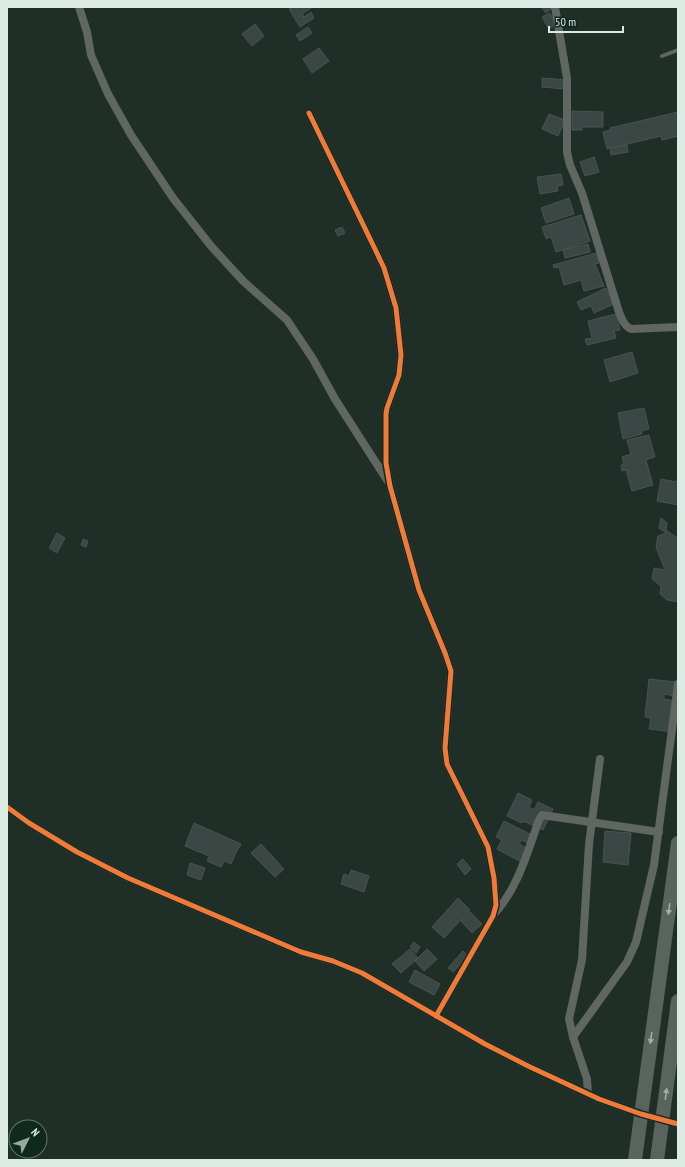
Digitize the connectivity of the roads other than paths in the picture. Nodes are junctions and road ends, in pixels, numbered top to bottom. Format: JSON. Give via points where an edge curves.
{"nodes":[{"id":1,"x":79,"y":7,"type":"edge"},
{"id":2,"x":555,"y":7,"type":"edge"},
{"id":3,"x":678,"y":50,"type":"edge"},
{"id":4,"x":662,"y":56,"type":"dead end"},
{"id":5,"x":309,"y":113,"type":"dead end"},
{"id":6,"x":678,"y":327,"type":"edge"},
{"id":7,"x":390,"y":486,"type":"junction"},
{"id":8,"x":678,"y":684,"type":"edge"},
{"id":9,"x":600,"y":759,"type":"dead end"},
{"id":10,"x":7,"y":807,"type":"edge"},
{"id":11,"x":592,"y":823,"type":"junction"},
{"id":12,"x":659,"y":832,"type":"junction"},
{"id":13,"x":678,"y":843,"type":"edge"},
{"id":14,"x":493,"y":916,"type":"junction"},
{"id":15,"x":678,"y":1002,"type":"edge"},
{"id":16,"x":436,"y":1016,"type":"junction"},
{"id":17,"x":676,"y":1028,"type":"edge"},
{"id":18,"x":573,"y":1037,"type":"junction"},
{"id":19,"x":588,"y":1094,"type":"junction"},
{"id":20,"x":641,"y":1114,"type":"junction"},
{"id":21,"x":662,"y":1121,"type":"junction"},
{"id":22,"x":678,"y":1124,"type":"edge"},
{"id":23,"x":635,"y":1160,"type":"edge"},
{"id":24,"x":657,"y":1160,"type":"edge"}],
"edges":[{"from":1,"to":7,"type":"street","via":[[92,55],[108,94],[131,135],[172,198],[211,246],[243,281],[287,320]]},
{"from":2,"to":6,"type":"street","via":[[567,78],[566,141],[570,165],[582,193],[619,312],[627,328]]},
{"from":3,"to":4,"type":"lane"},
{"from":5,"to":7,"type":"street","via":[[380,261],[396,308],[401,355],[399,375],[386,414],[386,464]]},
{"from":7,"to":14,"type":"street","via":[[419,590],[451,671],[445,748],[447,764],[488,847],[496,905]]},
{"from":8,"to":12,"type":"street"},
{"from":9,"to":11,"type":"street"},
{"from":10,"to":16,"type":"street","via":[[77,852],[128,878],[301,952],[362,972]]},
{"from":11,"to":12,"type":"street"},
{"from":11,"to":14,"type":"street","via":[[545,815],[540,817],[513,888]]},
{"from":11,"to":18,"type":"street","via":[[582,960],[569,1019]]},
{"from":12,"to":18,"type":"street","via":[[636,942],[628,962]]},
{"from":13,"to":20,"type":"highway","one_way":true},
{"from":14,"to":16,"type":"street"},
{"from":15,"to":17,"type":"highway"},
{"from":16,"to":19,"type":"street","via":[[485,1044]]},
{"from":21,"to":17,"type":"highway","one_way":true},
{"from":18,"to":19,"type":"street","via":[[587,1079]]},
{"from":19,"to":20,"type":"street"},
{"from":20,"to":21,"type":"street"},
{"from":20,"to":23,"type":"highway"},
{"from":21,"to":22,"type":"street"},
{"from":21,"to":24,"type":"highway"}]}
